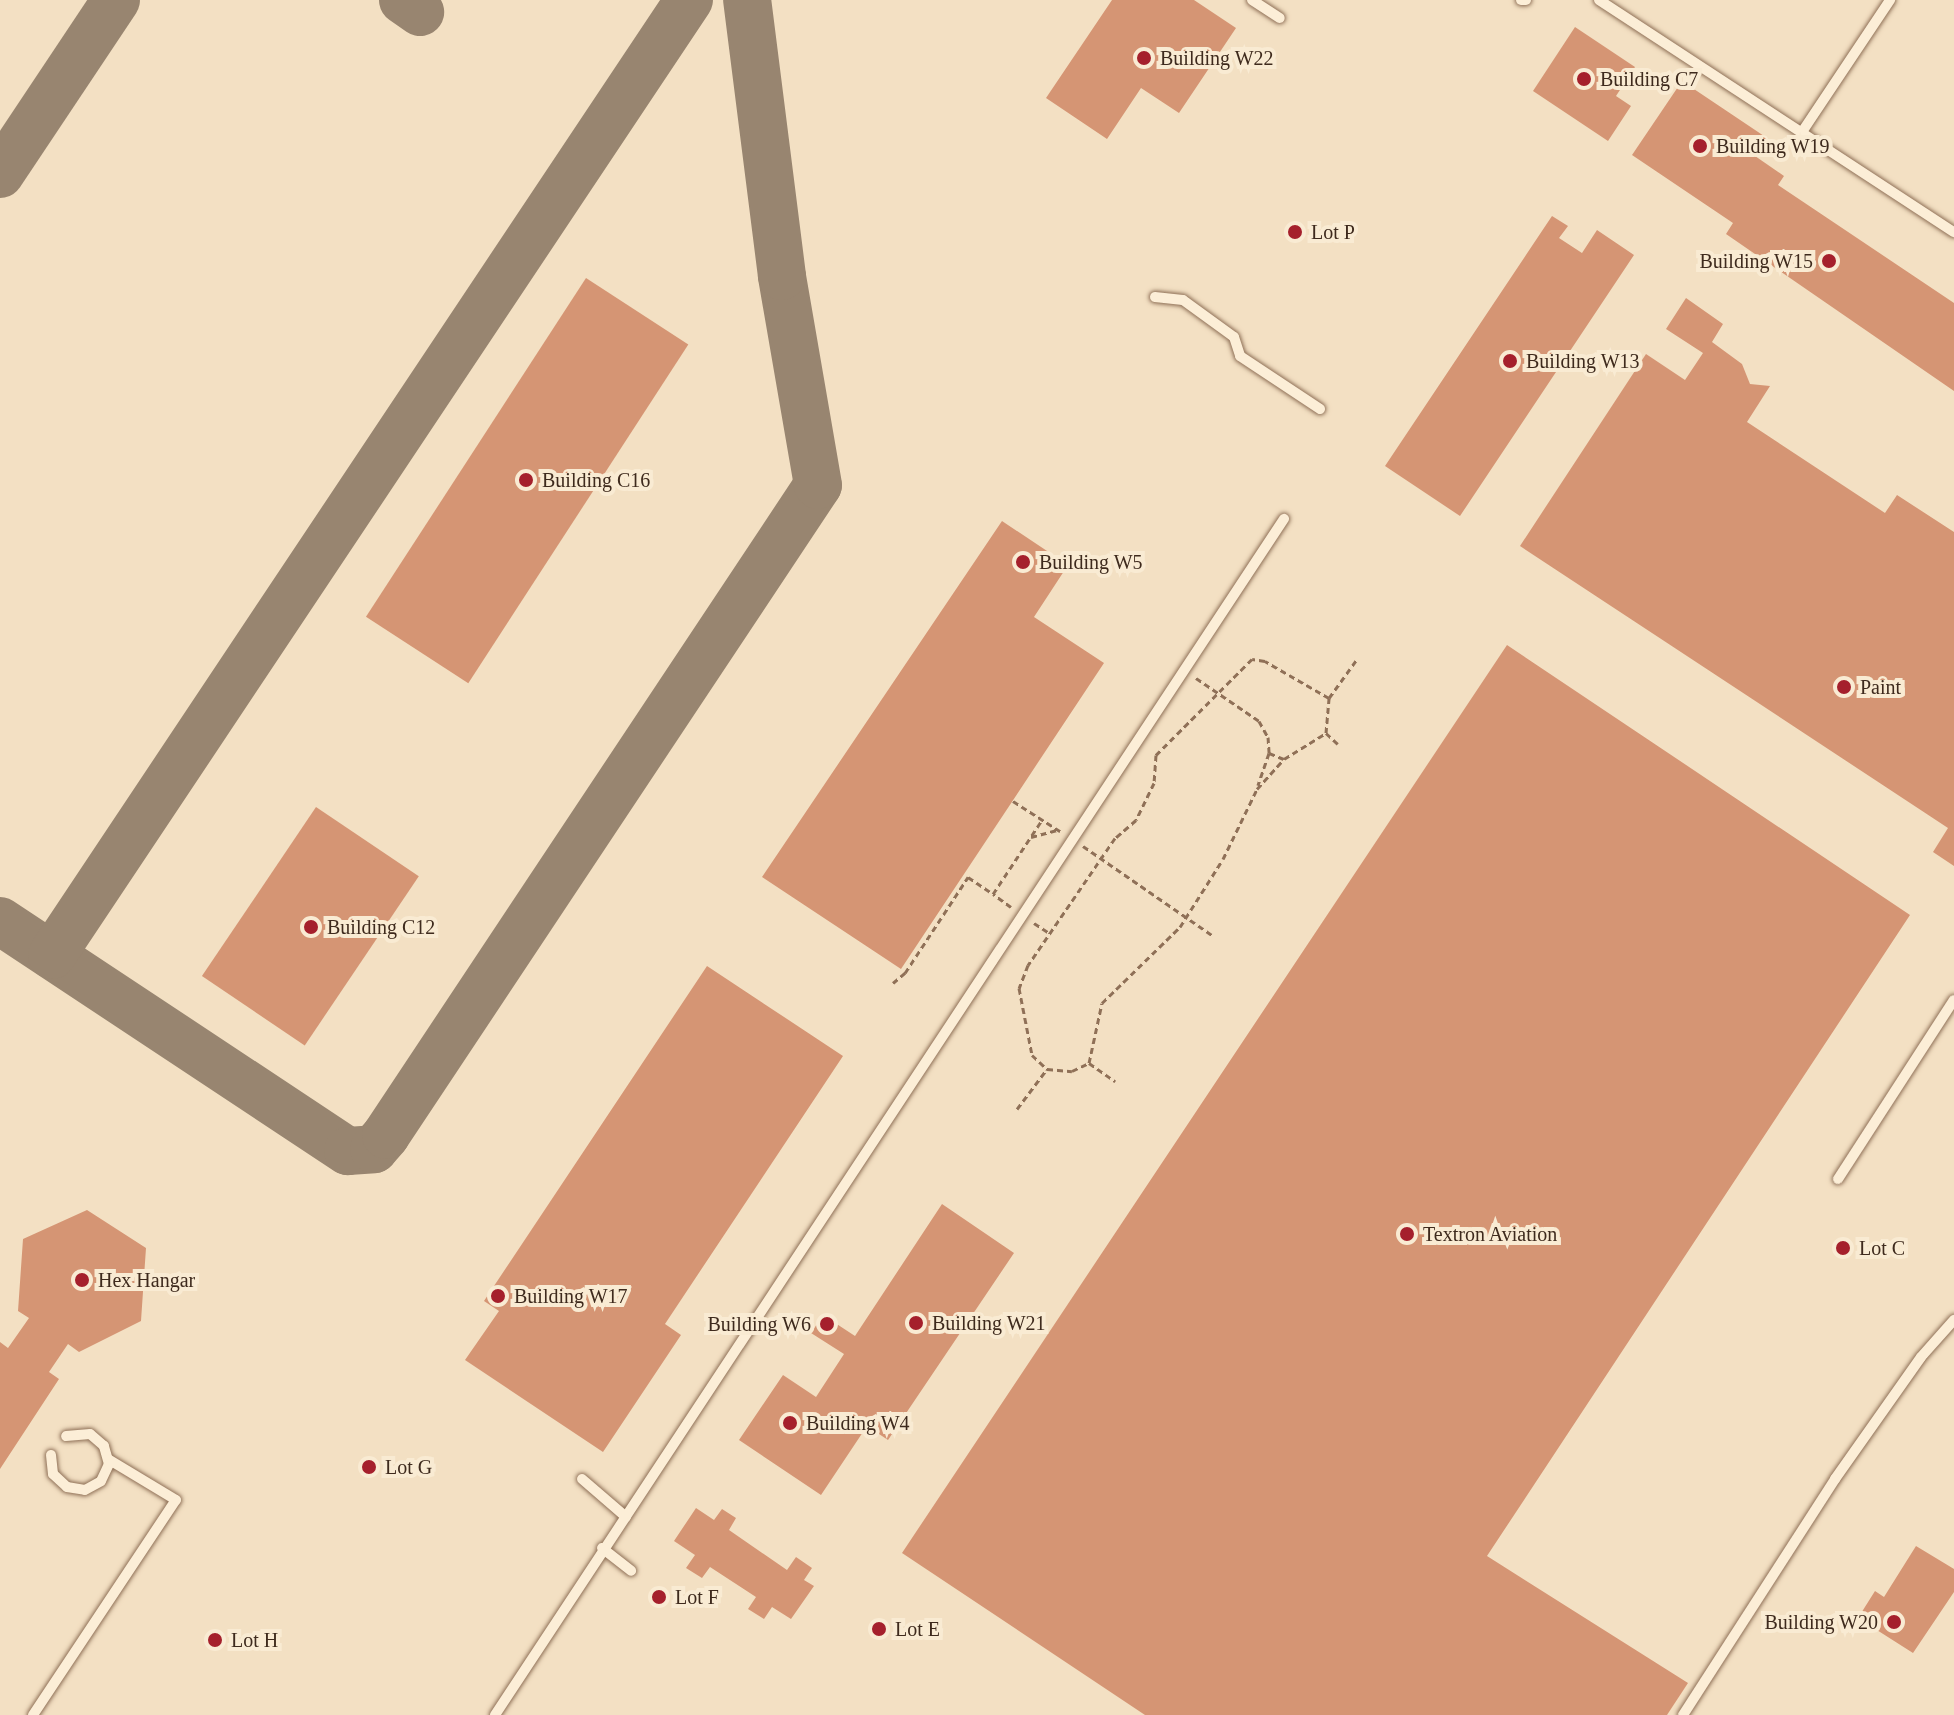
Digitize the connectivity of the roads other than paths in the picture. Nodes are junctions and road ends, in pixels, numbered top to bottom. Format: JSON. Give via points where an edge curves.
{"nodes":[{"id":1,"x":1252,"y":0,"type":"edge"},
{"id":2,"x":1599,"y":0,"type":"edge"},
{"id":3,"x":1890,"y":0,"type":"edge"},
{"id":4,"x":1280,"y":18,"type":"dead end"},
{"id":5,"x":1802,"y":132,"type":"junction"},
{"id":6,"x":1954,"y":232,"type":"edge"},
{"id":7,"x":1155,"y":297,"type":"dead end"},
{"id":8,"x":1320,"y":409,"type":"dead end"},
{"id":9,"x":1284,"y":519,"type":"dead end"},
{"id":10,"x":1954,"y":1000,"type":"edge"},
{"id":11,"x":1838,"y":1179,"type":"dead end"},
{"id":12,"x":1954,"y":1320,"type":"edge"},
{"id":13,"x":66,"y":1436,"type":"dead end"},
{"id":14,"x":51,"y":1455,"type":"dead end"},
{"id":15,"x":108,"y":1459,"type":"junction"},
{"id":16,"x":582,"y":1479,"type":"dead end"},
{"id":17,"x":626,"y":1517,"type":"junction"},
{"id":18,"x":602,"y":1548,"type":"junction"},
{"id":19,"x":631,"y":1571,"type":"dead end"},
{"id":20,"x":33,"y":1715,"type":"edge"},
{"id":21,"x":495,"y":1715,"type":"edge"},
{"id":22,"x":1683,"y":1715,"type":"edge"}],
"edges":[{"from":1,"to":4,"type":"lane"},
{"from":2,"to":5,"type":"lane"},
{"from":3,"to":5,"type":"lane"},
{"from":5,"to":6,"type":"lane"},
{"from":7,"to":8,"type":"lane","via":[[1183,300],[1234,337],[1240,356]]},
{"from":9,"to":17,"type":"lane"},
{"from":10,"to":11,"type":"lane"},
{"from":12,"to":22,"type":"lane","via":[[1835,1479]]},
{"from":13,"to":15,"type":"lane","via":[[90,1434],[104,1446]]},
{"from":14,"to":15,"type":"lane","via":[[59,1482],[76,1490],[101,1481]]},
{"from":15,"to":20,"type":"lane","via":[[176,1500]]},
{"from":16,"to":17,"type":"lane"},
{"from":17,"to":18,"type":"lane"},
{"from":18,"to":19,"type":"lane"},
{"from":18,"to":21,"type":"lane"}]}
